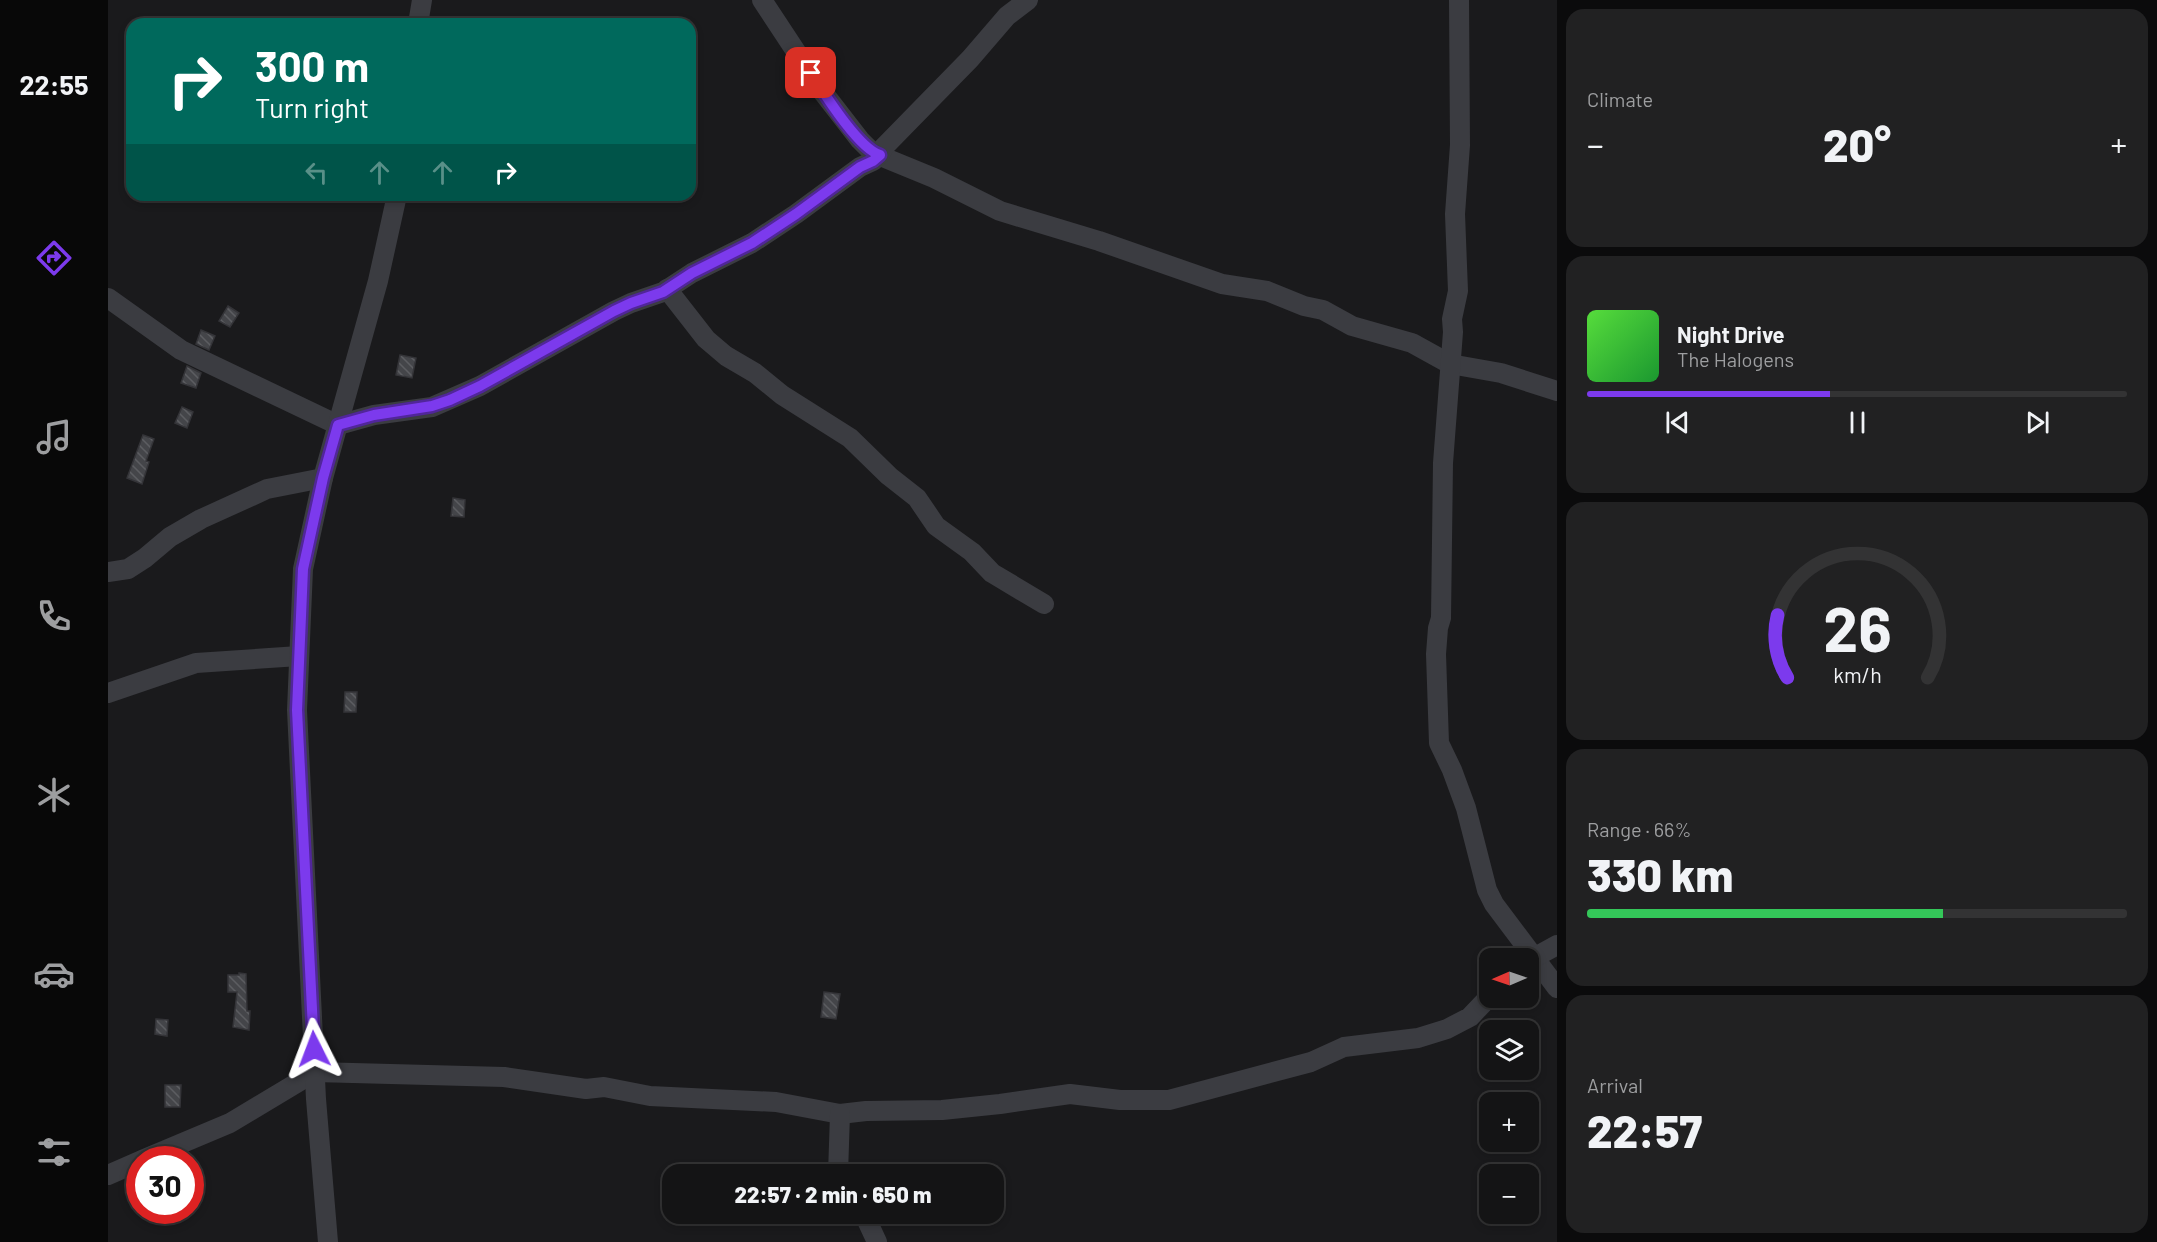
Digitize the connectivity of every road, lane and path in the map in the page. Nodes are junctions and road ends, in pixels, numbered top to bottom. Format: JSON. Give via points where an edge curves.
{"nodes":[{"id":1,"x":422,"y":0,"type":"edge"},
{"id":2,"x":762,"y":0,"type":"edge"},
{"id":3,"x":1028,"y":0,"type":"edge"},
{"id":4,"x":1459,"y":0,"type":"edge"},
{"id":5,"x":419,"y":18,"type":"edge"},
{"id":6,"x":880,"y":155,"type":"junction"},
{"id":7,"x":396,"y":201,"type":"edge"},
{"id":8,"x":667,"y":289,"type":"junction"},
{"id":9,"x":108,"y":298,"type":"edge"},
{"id":10,"x":1450,"y":364,"type":"junction"},
{"id":11,"x":1557,"y":391,"type":"edge"},
{"id":12,"x":338,"y":425,"type":"junction"},
{"id":13,"x":323,"y":478,"type":"junction"},
{"id":14,"x":108,"y":572,"type":"edge"},
{"id":15,"x":1044,"y":604,"type":"dead end"},
{"id":16,"x":299,"y":656,"type":"junction"},
{"id":17,"x":108,"y":693,"type":"edge"},
{"id":18,"x":1557,"y":945,"type":"edge"},
{"id":19,"x":1524,"y":948,"type":"edge"},
{"id":20,"x":1539,"y":955,"type":"edge"},
{"id":21,"x":1539,"y":968,"type":"edge"},
{"id":22,"x":1557,"y":988,"type":"edge"},
{"id":23,"x":1479,"y":1008,"type":"edge"},
{"id":24,"x":315,"y":1072,"type":"junction"},
{"id":25,"x":840,"y":1114,"type":"junction"},
{"id":26,"x":175,"y":1146,"type":"edge"},
{"id":27,"x":838,"y":1164,"type":"edge"},
{"id":28,"x":126,"y":1167,"type":"edge"},
{"id":29,"x":108,"y":1175,"type":"edge"},
{"id":30,"x":869,"y":1224,"type":"edge"},
{"id":31,"x":328,"y":1242,"type":"edge"},
{"id":32,"x":877,"y":1242,"type":"edge"}],
"edges":[{"from":1,"to":5,"type":"street"},
{"from":2,"to":6,"type":"street","via":[[822,91],[860,140]]},
{"from":3,"to":6,"type":"street","via":[[1007,16]]},
{"from":4,"to":10,"type":"street","via":[[1460,145],[1455,214],[1458,291]]},
{"from":6,"to":8,"type":"street","via":[[752,243]]},
{"from":6,"to":10,"type":"street","via":[[1000,211],[1222,284],[1267,291],[1323,310],[1352,327],[1412,343]]},
{"from":7,"to":12,"type":"street"},
{"from":8,"to":12,"type":"street","via":[[614,311],[450,400]]},
{"from":8,"to":15,"type":"street","via":[[706,339],[726,356],[850,438],[917,498],[936,526],[972,552],[992,573]]},
{"from":9,"to":12,"type":"street","via":[[181,350]]},
{"from":10,"to":11,"type":"street","via":[[1501,373]]},
{"from":10,"to":19,"type":"street","via":[[1443,462],[1441,618],[1436,654],[1439,743],[1466,808],[1487,890]]},
{"from":12,"to":13,"type":"street"},
{"from":13,"to":14,"type":"street","via":[[267,489],[201,519],[128,569]]},
{"from":13,"to":16,"type":"street","via":[[303,569]]},
{"from":16,"to":17,"type":"street","via":[[195,663]]},
{"from":16,"to":24,"type":"street","via":[[297,710]]},
{"from":18,"to":20,"type":"street"},
{"from":21,"to":22,"type":"street"},
{"from":23,"to":25,"type":"street","via":[[1447,1029],[1418,1038],[1344,1047],[1311,1062],[1169,1100],[1070,1094],[942,1110]]},
{"from":24,"to":25,"type":"street","via":[[504,1077],[650,1096],[776,1102]]},
{"from":24,"to":26,"type":"street","via":[[230,1123]]},
{"from":24,"to":31,"type":"street"},
{"from":25,"to":27,"type":"street"},
{"from":28,"to":29,"type":"street"},
{"from":30,"to":32,"type":"street"}]}
